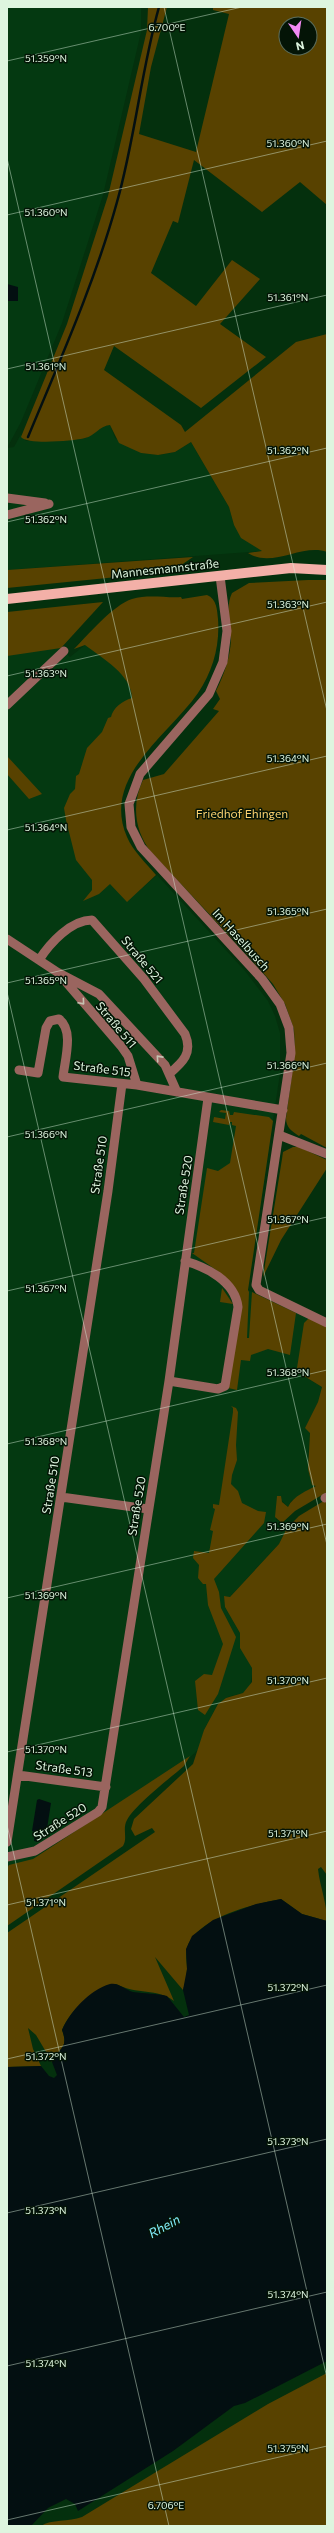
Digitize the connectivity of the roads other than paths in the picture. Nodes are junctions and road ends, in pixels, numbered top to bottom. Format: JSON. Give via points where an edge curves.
{"nodes":[{"id":1,"x":7,"y":498,"type":"edge"},
{"id":2,"x":7,"y":515,"type":"edge"},
{"id":3,"x":327,"y":570,"type":"edge"},
{"id":4,"x":220,"y":576,"type":"junction"},
{"id":5,"x":7,"y":599,"type":"edge"},
{"id":6,"x":64,"y":651,"type":"dead end"},
{"id":7,"x":7,"y":705,"type":"edge"},
{"id":8,"x":7,"y":939,"type":"edge"},
{"id":9,"x":39,"y":960,"type":"junction"},
{"id":10,"x":57,"y":972,"type":"junction"},
{"id":11,"x":19,"y":1070,"type":"dead end"},
{"id":12,"x":169,"y":1074,"type":"junction"},
{"id":13,"x":122,"y":1084,"type":"junction"},
{"id":14,"x":137,"y":1085,"type":"junction"},
{"id":15,"x":177,"y":1092,"type":"junction"},
{"id":16,"x":208,"y":1098,"type":"junction"},
{"id":17,"x":283,"y":1110,"type":"junction"},
{"id":18,"x":279,"y":1135,"type":"junction"},
{"id":19,"x":327,"y":1154,"type":"edge"},
{"id":20,"x":185,"y":1261,"type":"junction"},
{"id":21,"x":327,"y":1322,"type":"edge"},
{"id":22,"x":169,"y":1381,"type":"junction"},
{"id":23,"x":61,"y":1497,"type":"junction"},
{"id":24,"x":148,"y":1509,"type":"junction"},
{"id":25,"x":18,"y":1775,"type":"junction"},
{"id":26,"x":106,"y":1787,"type":"junction"},
{"id":27,"x":7,"y":1842,"type":"edge"},
{"id":28,"x":7,"y":1857,"type":"edge"}],
"edges":[{"from":1,"to":2,"type":"street","via":[[49,504]]},
{"from":3,"to":4,"type":"main road","name":"Mannesmannstraße","via":[[291,568]]},
{"from":4,"to":5,"type":"main road","name":"Mannesmannstraße"},
{"from":4,"to":17,"type":"street","name":"Im Haselbusch","via":[[227,631],[222,662],[209,694],[140,774],[129,804],[131,827],[141,847],[262,979],[280,1004],[289,1028],[291,1053]]},
{"from":6,"to":7,"type":"street"},
{"from":8,"to":9,"type":"street","name":"Straße 511"},
{"from":9,"to":10,"type":"street","name":"Straße 511"},
{"from":9,"to":12,"type":"street","name":"Straße 521","via":[[48,945],[83,920],[92,920],[144,979],[185,1034],[188,1042],[186,1058]]},
{"from":12,"to":10,"type":"street","name":"Straße 511","one_way":true,"via":[[165,1065],[99,994]]},
{"from":10,"to":14,"type":"street","name":"Straße 511","one_way":true,"via":[[121,1046],[128,1056]]},
{"from":11,"to":13,"type":"street","name":"Straße 515","via":[[38,1073],[46,1028],[50,1021],[59,1019],[68,1031],[63,1077]]},
{"from":12,"to":15,"type":"street","name":"Straße 511"},
{"from":13,"to":14,"type":"street","name":"Straße 515"},
{"from":13,"to":23,"type":"street","name":"Straße 510"},
{"from":14,"to":15,"type":"street"},
{"from":15,"to":16,"type":"street"},
{"from":16,"to":17,"type":"street"},
{"from":16,"to":20,"type":"street","name":"Straße 520"},
{"from":17,"to":18,"type":"street","name":"Im Haselbusch"},
{"from":18,"to":19,"type":"street"},
{"from":18,"to":21,"type":"street","name":"Im Haselbusch","via":[[256,1285],[259,1290]]},
{"from":20,"to":22,"type":"street","name":"Straße 520"},
{"from":20,"to":22,"type":"street","via":[[215,1273],[237,1302],[237,1313],[225,1386],[218,1389]]},
{"from":22,"to":24,"type":"street","name":"Straße 520"},
{"from":23,"to":24,"type":"street"},
{"from":23,"to":25,"type":"street","name":"Straße 510"},
{"from":24,"to":26,"type":"street","name":"Straße 520"},
{"from":25,"to":26,"type":"street","name":"Straße 513"},
{"from":25,"to":27,"type":"street","name":"Straße 510"},
{"from":26,"to":28,"type":"street","name":"Straße 520","via":[[102,1807],[98,1812],[36,1851],[24,1856]]}]}
